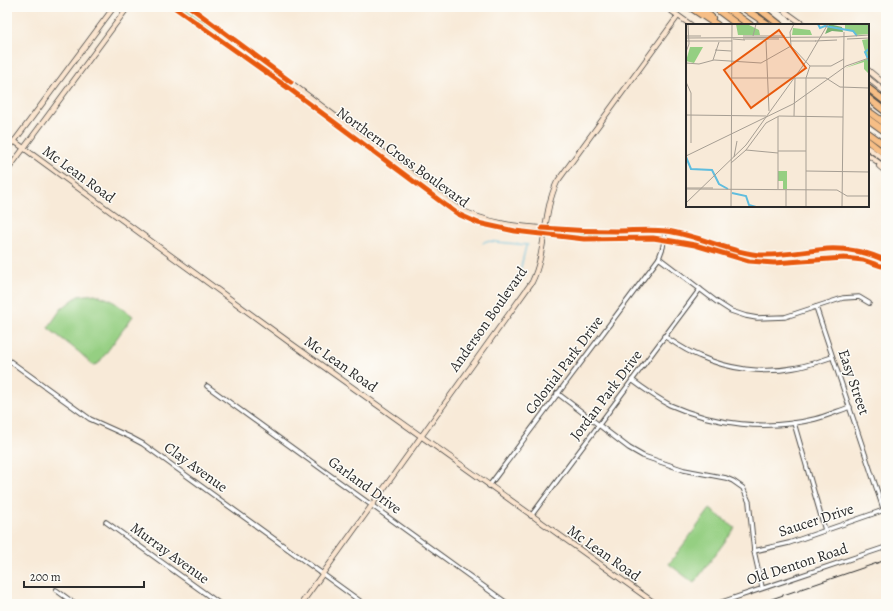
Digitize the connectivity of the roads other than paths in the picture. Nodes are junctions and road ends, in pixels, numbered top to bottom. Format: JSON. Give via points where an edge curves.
{"nodes":[{"id":1,"x":114,"y":7,"type":"edge"},
{"id":2,"x":128,"y":7,"type":"edge"},
{"id":3,"x":174,"y":7,"type":"edge"},
{"id":4,"x":190,"y":7,"type":"edge"},
{"id":5,"x":666,"y":7,"type":"edge"},
{"id":6,"x":690,"y":7,"type":"edge"},
{"id":7,"x":700,"y":7,"type":"edge"},
{"id":8,"x":714,"y":7,"type":"edge"},
{"id":9,"x":725,"y":7,"type":"edge"},
{"id":10,"x":742,"y":7,"type":"edge"},
{"id":11,"x":758,"y":7,"type":"edge"},
{"id":12,"x":779,"y":7,"type":"edge"},
{"id":13,"x":678,"y":16,"type":"junction"},
{"id":14,"x":690,"y":24,"type":"edge"},
{"id":15,"x":716,"y":24,"type":"edge"},
{"id":16,"x":717,"y":24,"type":"edge"},
{"id":17,"x":737,"y":24,"type":"edge"},
{"id":18,"x":749,"y":24,"type":"edge"},
{"id":19,"x":768,"y":24,"type":"edge"},
{"id":20,"x":779,"y":24,"type":"edge"},
{"id":21,"x":803,"y":24,"type":"edge"},
{"id":22,"x":869,"y":71,"type":"edge"},
{"id":23,"x":869,"y":79,"type":"edge"},
{"id":24,"x":886,"y":85,"type":"edge"},
{"id":25,"x":869,"y":89,"type":"edge"},
{"id":26,"x":302,"y":90,"type":"junction"},
{"id":27,"x":886,"y":93,"type":"edge"},
{"id":28,"x":298,"y":96,"type":"junction"},
{"id":29,"x":869,"y":99,"type":"edge"},
{"id":30,"x":886,"y":102,"type":"edge"},
{"id":31,"x":869,"y":112,"type":"edge"},
{"id":32,"x":886,"y":112,"type":"edge"},
{"id":33,"x":869,"y":120,"type":"edge"},
{"id":34,"x":886,"y":124,"type":"edge"},
{"id":35,"x":886,"y":132,"type":"edge"},
{"id":36,"x":869,"y":133,"type":"edge"},
{"id":37,"x":14,"y":141,"type":"junction"},
{"id":38,"x":869,"y":142,"type":"edge"},
{"id":39,"x":886,"y":146,"type":"edge"},
{"id":40,"x":24,"y":148,"type":"junction"},
{"id":41,"x":869,"y":149,"type":"edge"},
{"id":42,"x":7,"y":151,"type":"edge"},
{"id":43,"x":886,"y":155,"type":"edge"},
{"id":44,"x":869,"y":156,"type":"edge"},
{"id":45,"x":886,"y":161,"type":"edge"},
{"id":46,"x":878,"y":162,"type":"junction"},
{"id":47,"x":886,"y":168,"type":"edge"},
{"id":48,"x":7,"y":171,"type":"edge"},
{"id":49,"x":886,"y":172,"type":"edge"},
{"id":50,"x":544,"y":228,"type":"junction"},
{"id":51,"x":665,"y":231,"type":"junction"},
{"id":52,"x":544,"y":234,"type":"junction"},
{"id":53,"x":664,"y":240,"type":"junction"},
{"id":54,"x":794,"y":253,"type":"junction"},
{"id":55,"x":659,"y":258,"type":"junction"},
{"id":56,"x":886,"y":261,"type":"edge"},
{"id":57,"x":796,"y":262,"type":"junction"},
{"id":58,"x":886,"y":266,"type":"edge"},
{"id":59,"x":700,"y":289,"type":"junction"},
{"id":60,"x":869,"y":303,"type":"dead end"},
{"id":61,"x":816,"y":307,"type":"junction"},
{"id":62,"x":664,"y":336,"type":"junction"},
{"id":63,"x":832,"y":356,"type":"junction"},
{"id":64,"x":7,"y":360,"type":"edge"},
{"id":65,"x":632,"y":380,"type":"junction"},
{"id":66,"x":207,"y":386,"type":"dead end"},
{"id":67,"x":557,"y":393,"type":"junction"},
{"id":68,"x":850,"y":408,"type":"junction"},
{"id":69,"x":794,"y":423,"type":"junction"},
{"id":70,"x":598,"y":425,"type":"junction"},
{"id":71,"x":422,"y":436,"type":"junction"},
{"id":72,"x":489,"y":486,"type":"junction"},
{"id":73,"x":373,"y":506,"type":"junction"},
{"id":74,"x":885,"y":510,"type":"edge"},
{"id":75,"x":531,"y":516,"type":"junction"},
{"id":76,"x":106,"y":522,"type":"dead end"},
{"id":77,"x":826,"y":530,"type":"junction"},
{"id":78,"x":886,"y":547,"type":"edge"},
{"id":79,"x":754,"y":550,"type":"junction"},
{"id":80,"x":323,"y":574,"type":"junction"},
{"id":81,"x":762,"y":587,"type":"junction"},
{"id":82,"x":56,"y":590,"type":"dead end"},
{"id":83,"x":75,"y":604,"type":"edge"},
{"id":84,"x":220,"y":604,"type":"edge"},
{"id":85,"x":301,"y":604,"type":"edge"},
{"id":86,"x":364,"y":604,"type":"edge"},
{"id":87,"x":508,"y":604,"type":"edge"},
{"id":88,"x":656,"y":604,"type":"edge"},
{"id":89,"x":716,"y":604,"type":"edge"}],
"edges":[{"from":1,"to":37,"type":"street"},
{"from":2,"to":40,"type":"street"},
{"from":3,"to":28,"type":"street","name":"Northern Cross Boulevard"},
{"from":4,"to":26,"type":"street","name":"Northern Cross Boulevard"},
{"from":5,"to":13,"type":"street"},
{"from":6,"to":15,"type":"highway"},
{"from":7,"to":16,"type":"highway"},
{"from":8,"to":17,"type":"highway"},
{"from":9,"to":18,"type":"highway"},
{"from":10,"to":19,"type":"highway"},
{"from":11,"to":20,"type":"highway"},
{"from":12,"to":21,"type":"street"},
{"from":13,"to":14,"type":"street"},
{"from":13,"to":50,"type":"street","name":"Anderson Boulevard","via":[[560,177],[550,199]]},
{"from":22,"to":24,"type":"street"},
{"from":23,"to":27,"type":"street"},
{"from":25,"to":30,"type":"highway"},
{"from":26,"to":28,"type":"street"},
{"from":26,"to":50,"type":"street","name":"Northern Cross Boulevard","via":[[456,206],[483,219]]},
{"from":28,"to":52,"type":"street","name":"Northern Cross Boulevard","via":[[458,214],[492,227]]},
{"from":29,"to":32,"type":"highway"},
{"from":31,"to":34,"type":"highway"},
{"from":33,"to":35,"type":"highway"},
{"from":36,"to":39,"type":"highway"},
{"from":37,"to":40,"type":"street","name":"Mc Lean Road"},
{"from":37,"to":42,"type":"street"},
{"from":38,"to":43,"type":"highway"},
{"from":40,"to":48,"type":"street"},
{"from":40,"to":71,"type":"street","name":"Mc Lean Road"},
{"from":41,"to":45,"type":"street"},
{"from":44,"to":46,"type":"street"},
{"from":46,"to":47,"type":"street"},
{"from":46,"to":49,"type":"street"},
{"from":50,"to":51,"type":"street","name":"Northern Cross Boulevard"},
{"from":50,"to":52,"type":"street","name":"Anderson Boulevard"},
{"from":51,"to":53,"type":"street"},
{"from":51,"to":54,"type":"street","name":"Northern Cross Boulevard","via":[[749,253]]},
{"from":52,"to":53,"type":"street","name":"Northern Cross Boulevard","via":[[584,239]]},
{"from":52,"to":71,"type":"street","name":"Anderson Boulevard","via":[[539,265],[532,282]]},
{"from":53,"to":55,"type":"street"},
{"from":53,"to":57,"type":"street","name":"Northern Cross Boulevard","via":[[695,245],[749,261]]},
{"from":54,"to":56,"type":"street","name":"Northern Cross Boulevard","via":[[828,249],[848,250]]},
{"from":54,"to":57,"type":"street"},
{"from":55,"to":59,"type":"street"},
{"from":55,"to":67,"type":"street","name":"Colonial Park Drive"},
{"from":57,"to":58,"type":"street","name":"Northern Cross Boulevard","via":[[844,258]]},
{"from":59,"to":61,"type":"street","via":[[731,311],[757,318],[785,317]]},
{"from":59,"to":62,"type":"street","name":"Jordan Park Drive"},
{"from":60,"to":61,"type":"street","via":[[859,297],[843,298]]},
{"from":61,"to":63,"type":"street","name":"Easy Street"},
{"from":62,"to":63,"type":"street","via":[[698,356],[729,367],[744,369],[769,371],[794,368]]},
{"from":62,"to":65,"type":"street","name":"Jordan Park Drive"},
{"from":63,"to":68,"type":"street","name":"Easy Street"},
{"from":64,"to":80,"type":"street","name":"Clay Avenue","via":[[90,419],[143,444]]},
{"from":65,"to":69,"type":"street","via":[[671,405],[714,420],[746,425]]},
{"from":65,"to":70,"type":"street","name":"Jordan Park Drive"},
{"from":66,"to":73,"type":"street","name":"Garland Drive"},
{"from":67,"to":70,"type":"street"},
{"from":67,"to":72,"type":"street","name":"Colonial Park Drive"},
{"from":68,"to":69,"type":"street"},
{"from":68,"to":74,"type":"street","name":"Easy Street"},
{"from":69,"to":77,"type":"street"},
{"from":70,"to":75,"type":"street","name":"Jordan Park Drive"},
{"from":70,"to":79,"type":"street","via":[[643,456],[684,470],[726,478],[739,484],[749,502]]},
{"from":71,"to":72,"type":"street","name":"Mc Lean Road"},
{"from":71,"to":73,"type":"street","name":"Anderson Boulevard"},
{"from":72,"to":75,"type":"street","name":"Mc Lean Road"},
{"from":73,"to":80,"type":"street","name":"Anderson Boulevard"},
{"from":73,"to":87,"type":"street","name":"Garland Drive"},
{"from":74,"to":77,"type":"street","name":"Saucer Drive"},
{"from":75,"to":88,"type":"street","name":"Mc Lean Road"},
{"from":76,"to":84,"type":"street","name":"Murray Avenue"},
{"from":77,"to":79,"type":"street","name":"Saucer Drive","via":[[789,543]]},
{"from":78,"to":81,"type":"street","name":"Old Denton Road"},
{"from":79,"to":81,"type":"street"},
{"from":80,"to":85,"type":"street","name":"Anderson Boulevard"},
{"from":80,"to":86,"type":"street","name":"Clay Avenue"},
{"from":81,"to":89,"type":"street","name":"Old Denton Road"},
{"from":82,"to":83,"type":"street"}]}
